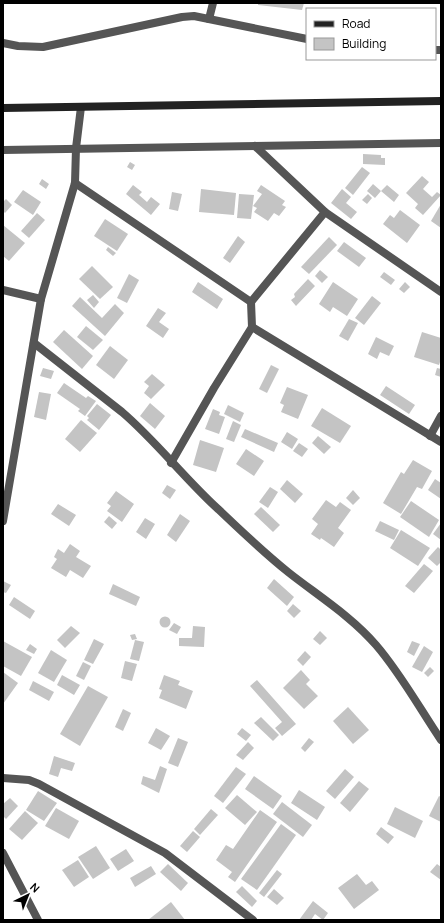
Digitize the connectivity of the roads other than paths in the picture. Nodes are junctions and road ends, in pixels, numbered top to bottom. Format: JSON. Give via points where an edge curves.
{"nodes":[{"id":1,"x":213,"y":3,"type":"edge"},
{"id":2,"x":209,"y":19,"type":"junction"},
{"id":3,"x":306,"y":39,"type":"edge"},
{"id":4,"x":3,"y":43,"type":"edge"},
{"id":5,"x":441,"y":101,"type":"edge"},
{"id":6,"x":81,"y":107,"type":"junction"},
{"id":7,"x":3,"y":108,"type":"edge"},
{"id":8,"x":441,"y":143,"type":"edge"},
{"id":9,"x":255,"y":146,"type":"junction"},
{"id":10,"x":76,"y":148,"type":"junction"},
{"id":11,"x":3,"y":150,"type":"edge"},
{"id":12,"x":75,"y":183,"type":"junction"},
{"id":13,"x":325,"y":212,"type":"junction"},
{"id":14,"x":3,"y":290,"type":"edge"},
{"id":15,"x":441,"y":292,"type":"edge"},
{"id":16,"x":41,"y":299,"type":"junction"},
{"id":17,"x":251,"y":302,"type":"junction"},
{"id":18,"x":252,"y":327,"type":"junction"},
{"id":19,"x":34,"y":343,"type":"junction"},
{"id":20,"x":441,"y":416,"type":"edge"},
{"id":21,"x":430,"y":436,"type":"junction"},
{"id":22,"x":441,"y":442,"type":"edge"},
{"id":23,"x":171,"y":463,"type":"junction"},
{"id":24,"x":3,"y":520,"type":"edge"},
{"id":25,"x":441,"y":740,"type":"edge"},
{"id":26,"x":3,"y":778,"type":"edge"},
{"id":27,"x":3,"y":853,"type":"edge"},
{"id":28,"x":38,"y":920,"type":"edge"},
{"id":29,"x":253,"y":920,"type":"edge"}],
"edges":[{"from":1,"to":2,"type":"street"},
{"from":2,"to":3,"type":"street"},
{"from":2,"to":4,"type":"street","via":[[182,17],[43,47]]},
{"from":5,"to":6,"type":"main road"},
{"from":6,"to":7,"type":"main road"},
{"from":6,"to":10,"type":"street"},
{"from":8,"to":9,"type":"street"},
{"from":9,"to":10,"type":"street"},
{"from":9,"to":13,"type":"street"},
{"from":10,"to":11,"type":"street"},
{"from":10,"to":12,"type":"street"},
{"from":12,"to":16,"type":"street"},
{"from":12,"to":17,"type":"street"},
{"from":13,"to":15,"type":"street"},
{"from":13,"to":17,"type":"street"},
{"from":14,"to":16,"type":"street"},
{"from":16,"to":19,"type":"street"},
{"from":17,"to":18,"type":"street"},
{"from":18,"to":21,"type":"street"},
{"from":18,"to":23,"type":"street"},
{"from":19,"to":23,"type":"street","via":[[135,423]]},
{"from":19,"to":24,"type":"street"},
{"from":20,"to":21,"type":"street"},
{"from":21,"to":22,"type":"street"},
{"from":23,"to":25,"type":"street","via":[[272,558],[330,603],[376,645]]},
{"from":26,"to":29,"type":"street","via":[[28,780],[38,784],[165,853]]},
{"from":27,"to":28,"type":"street"}]}
